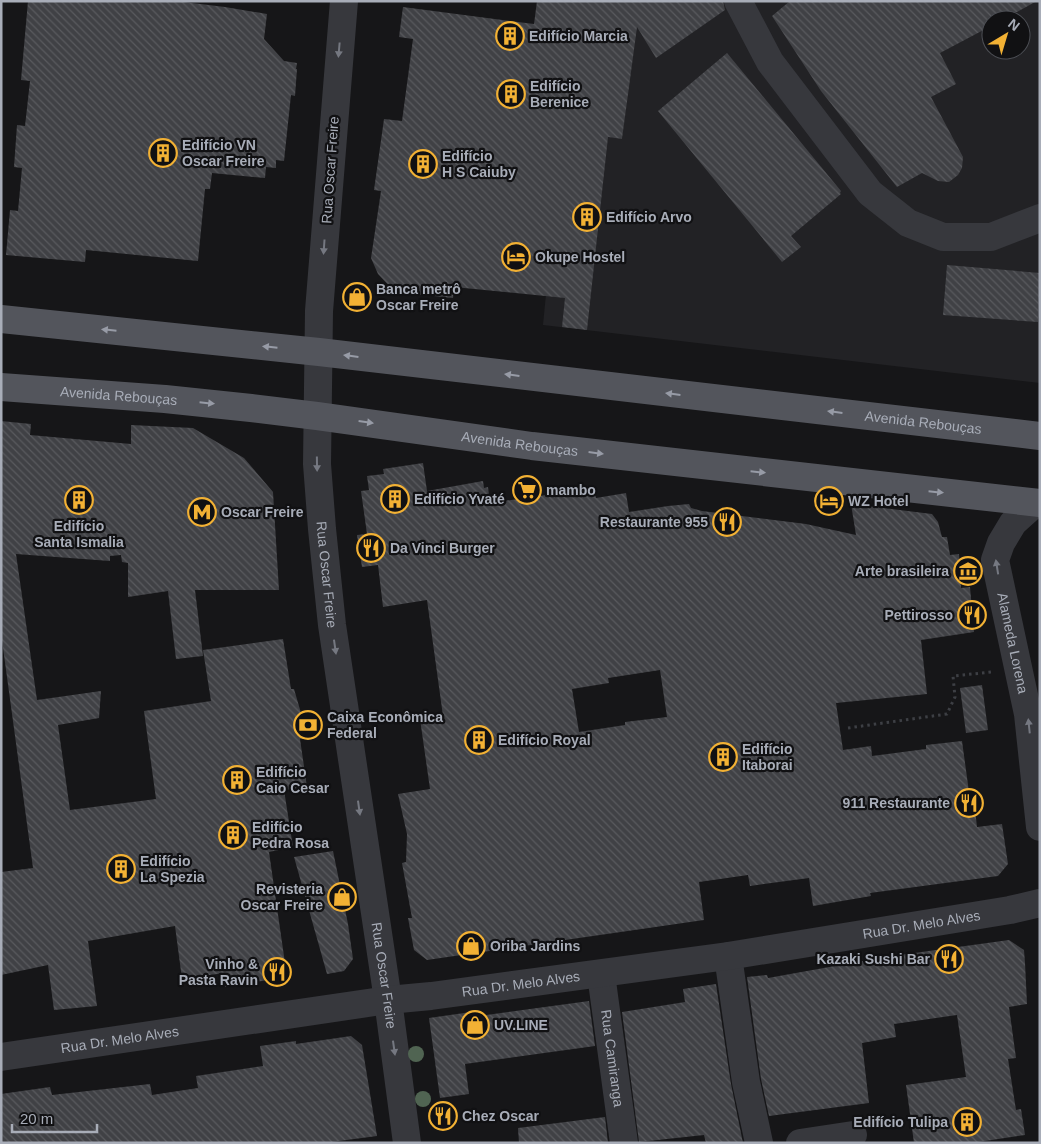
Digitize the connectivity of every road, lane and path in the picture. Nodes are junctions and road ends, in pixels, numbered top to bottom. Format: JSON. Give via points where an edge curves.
{"nodes":[{"id":1,"x":344,"y":1,"type":"edge"},
{"id":2,"x":738,"y":1,"type":"edge"},
{"id":3,"x":1040,"y":218,"type":"edge"},
{"id":4,"x":1,"y":319,"type":"edge"},
{"id":5,"x":319,"y":352,"type":"junction"},
{"id":6,"x":1,"y":387,"type":"edge"},
{"id":7,"x":317,"y":416,"type":"junction"},
{"id":8,"x":1040,"y":436,"type":"edge"},
{"id":9,"x":1038,"y":503,"type":"edge"},
{"id":10,"x":997,"y":671,"type":"dead end"},
{"id":11,"x":848,"y":728,"type":"dead end"},
{"id":12,"x":1040,"y":827,"type":"edge"},
{"id":13,"x":1040,"y":903,"type":"edge"},
{"id":14,"x":728,"y":956,"type":"junction"},
{"id":15,"x":601,"y":974,"type":"junction"},
{"id":16,"x":388,"y":1000,"type":"junction"},
{"id":17,"x":1,"y":1057,"type":"edge"},
{"id":18,"x":853,"y":1135,"type":"dead end"},
{"id":19,"x":407,"y":1143,"type":"edge"},
{"id":20,"x":624,"y":1143,"type":"edge"},
{"id":21,"x":759,"y":1143,"type":"edge"},
{"id":22,"x":800,"y":1143,"type":"edge"}],
"edges":[{"from":1,"to":5,"type":"street","name":"Rua Oscar Freire","one_way":true,"via":[[321,282]]},
{"from":2,"to":3,"type":"street","via":[[770,62],[864,186],[908,223],[943,237],[991,237]]},
{"from":5,"to":4,"type":"main road","name":"Avenida Rebouças","one_way":true},
{"from":5,"to":7,"type":"street","name":"Rua Oscar Freire"},
{"from":8,"to":5,"type":"main road","name":"Avenida Rebouças","one_way":true},
{"from":6,"to":7,"type":"main road","name":"Avenida Rebouças","one_way":true,"via":[[165,399]]},
{"from":7,"to":9,"type":"main road","name":"Avenida Rebouças","one_way":true,"via":[[532,446]]},
{"from":7,"to":16,"type":"street","name":"Rua Oscar Freire","one_way":true,"via":[[318,483],[332,625]]},
{"from":12,"to":9,"type":"street","name":"Alameda Lorena","one_way":true,"via":[[1028,714],[995,560],[1013,523]]},
{"from":10,"to":11,"type":"path","via":[[953,676],[955,697],[947,714]]},
{"from":13,"to":14,"type":"street","name":"Rua Dr. Melo Alves"},
{"from":14,"to":15,"type":"street","name":"Rua Dr. Melo Alves"},
{"from":14,"to":21,"type":"street","via":[[746,1082]]},
{"from":15,"to":16,"type":"street","name":"Rua Dr. Melo Alves"},
{"from":15,"to":20,"type":"street","name":"Rua Camiranga"},
{"from":16,"to":17,"type":"street","name":"Rua Dr. Melo Alves"},
{"from":16,"to":19,"type":"street","name":"Rua Oscar Freire","one_way":true},
{"from":18,"to":22,"type":"street"}]}
